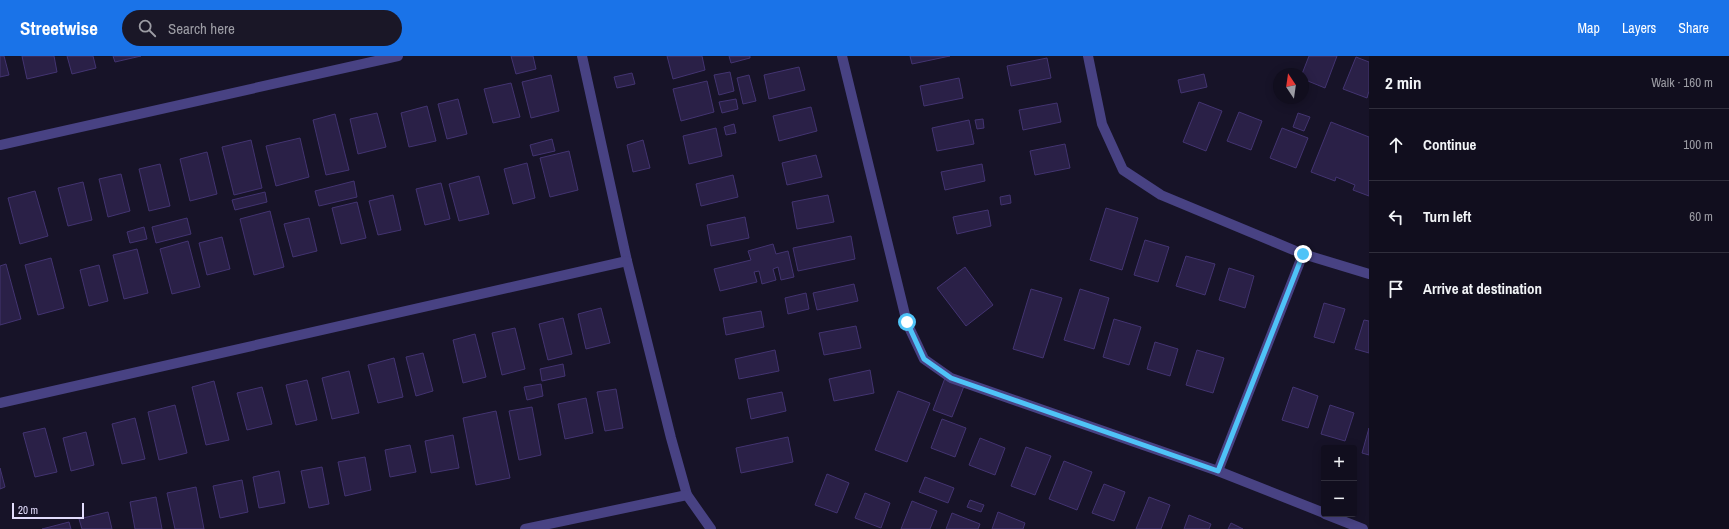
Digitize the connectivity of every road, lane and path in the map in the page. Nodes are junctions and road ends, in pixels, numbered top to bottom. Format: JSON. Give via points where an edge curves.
{"nodes":[{"id":1,"x":398,"y":56,"type":"edge"},
{"id":2,"x":582,"y":56,"type":"edge"},
{"id":3,"x":842,"y":56,"type":"edge"},
{"id":4,"x":1088,"y":56,"type":"edge"},
{"id":5,"x":0,"y":145,"type":"edge"},
{"id":6,"x":1303,"y":254,"type":"junction"},
{"id":7,"x":628,"y":261,"type":"junction"},
{"id":8,"x":1369,"y":274,"type":"edge"},
{"id":9,"x":0,"y":403,"type":"edge"},
{"id":10,"x":1218,"y":471,"type":"junction"},
{"id":11,"x":687,"y":495,"type":"junction"},
{"id":12,"x":1321,"y":512,"type":"edge"},
{"id":13,"x":1333,"y":517,"type":"edge"},
{"id":14,"x":525,"y":529,"type":"edge"},
{"id":15,"x":711,"y":529,"type":"edge"},
{"id":16,"x":1363,"y":529,"type":"edge"}],
"edges":[{"from":1,"to":5,"type":"street"},
{"from":2,"to":7,"type":"street"},
{"from":3,"to":10,"type":"street","via":[[907,322],[924,359],[951,378]]},
{"from":4,"to":6,"type":"street","via":[[1102,124],[1124,170],[1161,196]]},
{"from":6,"to":8,"type":"street"},
{"from":6,"to":10,"type":"street"},
{"from":7,"to":9,"type":"street"},
{"from":7,"to":11,"type":"street"},
{"from":10,"to":12,"type":"street"},
{"from":11,"to":14,"type":"street"},
{"from":11,"to":15,"type":"street"},
{"from":13,"to":16,"type":"street"}]}
